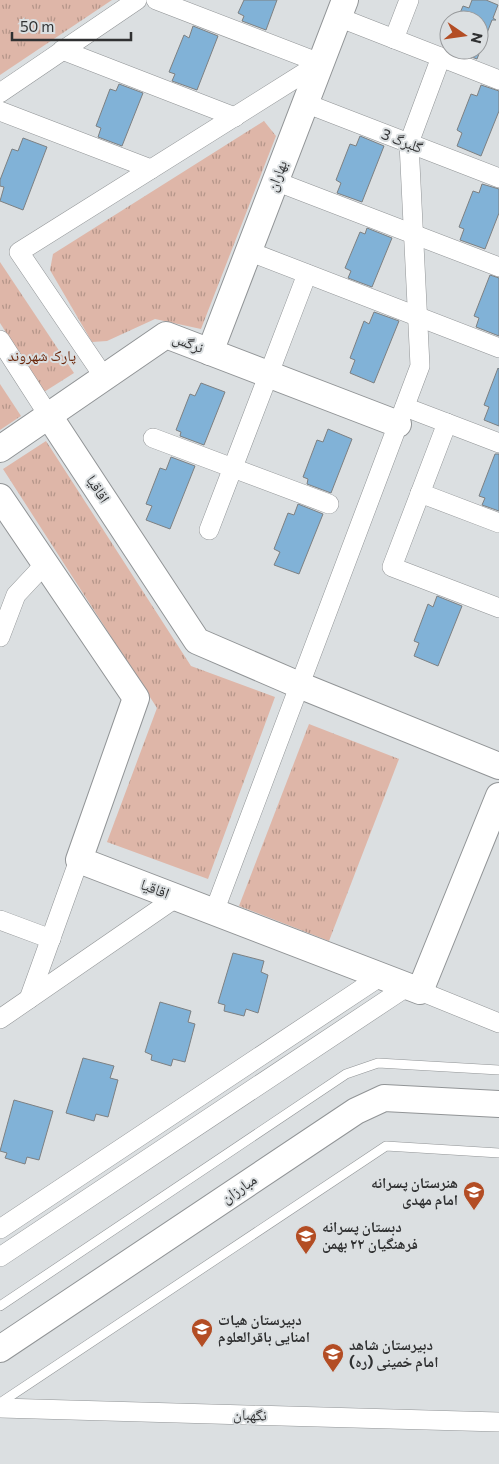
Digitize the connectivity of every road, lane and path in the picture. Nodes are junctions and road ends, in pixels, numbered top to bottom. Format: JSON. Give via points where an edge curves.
{"nodes":[{"id":1,"x":137,"y":0,"type":"edge"},
{"id":2,"x":156,"y":0,"type":"edge"},
{"id":3,"x":409,"y":0,"type":"edge"},
{"id":4,"x":341,"y":9,"type":"edge"},
{"id":5,"x":394,"y":39,"type":"junction"},
{"id":6,"x":62,"y":50,"type":"junction"},
{"id":7,"x":439,"y":56,"type":"edge"},
{"id":8,"x":440,"y":60,"type":"edge"},
{"id":9,"x":449,"y":60,"type":"edge"},
{"id":10,"x":320,"y":63,"type":"junction"},
{"id":11,"x":499,"y":80,"type":"edge"},
{"id":12,"x":0,"y":93,"type":"edge"},
{"id":13,"x":305,"y":103,"type":"junction"},
{"id":14,"x":0,"y":111,"type":"edge"},
{"id":15,"x":235,"y":117,"type":"junction"},
{"id":16,"x":409,"y":144,"type":"junction"},
{"id":17,"x":151,"y":169,"type":"junction"},
{"id":18,"x":499,"y":178,"type":"edge"},
{"id":19,"x":276,"y":181,"type":"junction"},
{"id":20,"x":413,"y":234,"type":"junction"},
{"id":21,"x":248,"y":251,"type":"junction"},
{"id":22,"x":499,"y":267,"type":"edge"},
{"id":23,"x":307,"y":274,"type":"junction"},
{"id":24,"x":418,"y":316,"type":"junction"},
{"id":25,"x":0,"y":340,"type":"edge"},
{"id":26,"x":499,"y":348,"type":"edge"},
{"id":27,"x":210,"y":352,"type":"junction"},
{"id":28,"x":268,"y":374,"type":"junction"},
{"id":29,"x":104,"y":377,"type":"junction"},
{"id":30,"x":401,"y":415,"type":"junction"},
{"id":31,"x":49,"y":416,"type":"junction"},
{"id":32,"x":447,"y":423,"type":"junction"},
{"id":33,"x":154,"y":438,"type":"dead end"},
{"id":34,"x":499,"y":443,"type":"edge"},
{"id":35,"x":0,"y":449,"type":"edge"},
{"id":36,"x":232,"y":468,"type":"junction"},
{"id":37,"x":420,"y":493,"type":"junction"},
{"id":38,"x":0,"y":497,"type":"edge"},
{"id":39,"x":329,"y":504,"type":"dead end"},
{"id":40,"x":499,"y":522,"type":"edge"},
{"id":41,"x":209,"y":530,"type":"dead end"},
{"id":42,"x":45,"y":564,"type":"junction"},
{"id":43,"x":499,"y":608,"type":"edge"},
{"id":44,"x":0,"y":637,"type":"edge"},
{"id":45,"x":299,"y":686,"type":"junction"},
{"id":46,"x":499,"y":766,"type":"edge"},
{"id":47,"x":499,"y":796,"type":"edge"},
{"id":48,"x":79,"y":860,"type":"junction"},
{"id":49,"x":177,"y":897,"type":"junction"},
{"id":50,"x":214,"y":912,"type":"junction"},
{"id":51,"x":0,"y":920,"type":"edge"},
{"id":52,"x":51,"y":939,"type":"junction"},
{"id":53,"x":381,"y":976,"type":"junction"},
{"id":54,"x":418,"y":986,"type":"junction"},
{"id":55,"x":28,"y":999,"type":"junction"},
{"id":56,"x":499,"y":1011,"type":"edge"},
{"id":57,"x":0,"y":1019,"type":"edge"},
{"id":58,"x":499,"y":1023,"type":"edge"},
{"id":59,"x":499,"y":1070,"type":"edge"},
{"id":60,"x":499,"y":1104,"type":"edge"},
{"id":61,"x":499,"y":1120,"type":"edge"},
{"id":62,"x":499,"y":1154,"type":"edge"},
{"id":63,"x":0,"y":1229,"type":"edge"},
{"id":64,"x":0,"y":1257,"type":"edge"},
{"id":65,"x":0,"y":1306,"type":"edge"},
{"id":66,"x":0,"y":1349,"type":"edge"},
{"id":67,"x":0,"y":1363,"type":"edge"},
{"id":68,"x":0,"y":1403,"type":"edge"},
{"id":69,"x":0,"y":1408,"type":"edge"},
{"id":70,"x":499,"y":1422,"type":"edge"}],
"edges":[{"from":1,"to":6,"type":"street"},
{"from":2,"to":10,"type":"street"},
{"from":3,"to":5,"type":"street"},
{"from":4,"to":5,"type":"street"},
{"from":4,"to":10,"type":"street","name":"بهاران"},
{"from":5,"to":7,"type":"street"},
{"from":6,"to":12,"type":"street"},
{"from":6,"to":15,"type":"street"},
{"from":8,"to":16,"type":"street"},
{"from":9,"to":11,"type":"street"},
{"from":10,"to":13,"type":"street","name":"بهاران"},
{"from":10,"to":15,"type":"street"},
{"from":13,"to":16,"type":"street","name":"گلبرگ 3"},
{"from":13,"to":19,"type":"street","name":"بهاران"},
{"from":14,"to":17,"type":"street"},
{"from":15,"to":17,"type":"street"},
{"from":16,"to":18,"type":"street","name":"گلبرگ 3"},
{"from":16,"to":20,"type":"street"},
{"from":17,"to":29,"type":"street","via":[[19,252]]},
{"from":19,"to":20,"type":"street"},
{"from":19,"to":21,"type":"street","name":"بهاران"},
{"from":20,"to":22,"type":"street"},
{"from":20,"to":24,"type":"street"},
{"from":21,"to":23,"type":"street"},
{"from":21,"to":27,"type":"street","name":"بهاران"},
{"from":23,"to":24,"type":"street"},
{"from":23,"to":28,"type":"street"},
{"from":24,"to":26,"type":"street"},
{"from":24,"to":30,"type":"street","via":[[420,366]]},
{"from":25,"to":31,"type":"street"},
{"from":27,"to":28,"type":"street","name":"نرگس"},
{"from":27,"to":29,"type":"street","name":"نرگس","via":[[166,335]]},
{"from":28,"to":30,"type":"street","name":"نرگس"},
{"from":28,"to":36,"type":"street"},
{"from":29,"to":31,"type":"street","name":"نرگس"},
{"from":30,"to":32,"type":"street"},
{"from":30,"to":45,"type":"street"},
{"from":31,"to":35,"type":"street","name":"نرگس"},
{"from":31,"to":45,"type":"street","name":"اقاقیا","via":[[197,641]]},
{"from":32,"to":34,"type":"street"},
{"from":32,"to":37,"type":"street"},
{"from":33,"to":36,"type":"street"},
{"from":36,"to":39,"type":"street"},
{"from":36,"to":41,"type":"street"},
{"from":37,"to":40,"type":"street"},
{"from":37,"to":43,"type":"street","via":[[392,567]]},
{"from":38,"to":42,"type":"street"},
{"from":42,"to":44,"type":"street","via":[[16,595]]},
{"from":42,"to":48,"type":"street","via":[[136,698]]},
{"from":45,"to":46,"type":"street","name":"اقاقیا"},
{"from":45,"to":50,"type":"street"},
{"from":47,"to":54,"type":"street"},
{"from":48,"to":49,"type":"street","name":"اقاقیا"},
{"from":48,"to":52,"type":"street"},
{"from":49,"to":50,"type":"street","name":"اقاقیا"},
{"from":49,"to":55,"type":"street"},
{"from":50,"to":53,"type":"street","name":"اقاقیا"},
{"from":51,"to":52,"type":"street"},
{"from":52,"to":55,"type":"street"},
{"from":53,"to":54,"type":"street","name":"اقاقیا"},
{"from":53,"to":63,"type":"street"},
{"from":54,"to":56,"type":"street"},
{"from":54,"to":58,"type":"street"},
{"from":54,"to":64,"type":"street"},
{"from":55,"to":57,"type":"street"},
{"from":59,"to":65,"type":"lane","via":[[378,1063],[346,1074]]},
{"from":60,"to":66,"type":"street","name":"مبارزان","via":[[384,1098],[356,1111]]},
{"from":61,"to":67,"type":"street","name":"مبارزان","via":[[395,1113],[373,1118]]},
{"from":62,"to":68,"type":"lane","via":[[386,1146]]},
{"from":69,"to":70,"type":"street","name":"نگهبان"}]}
